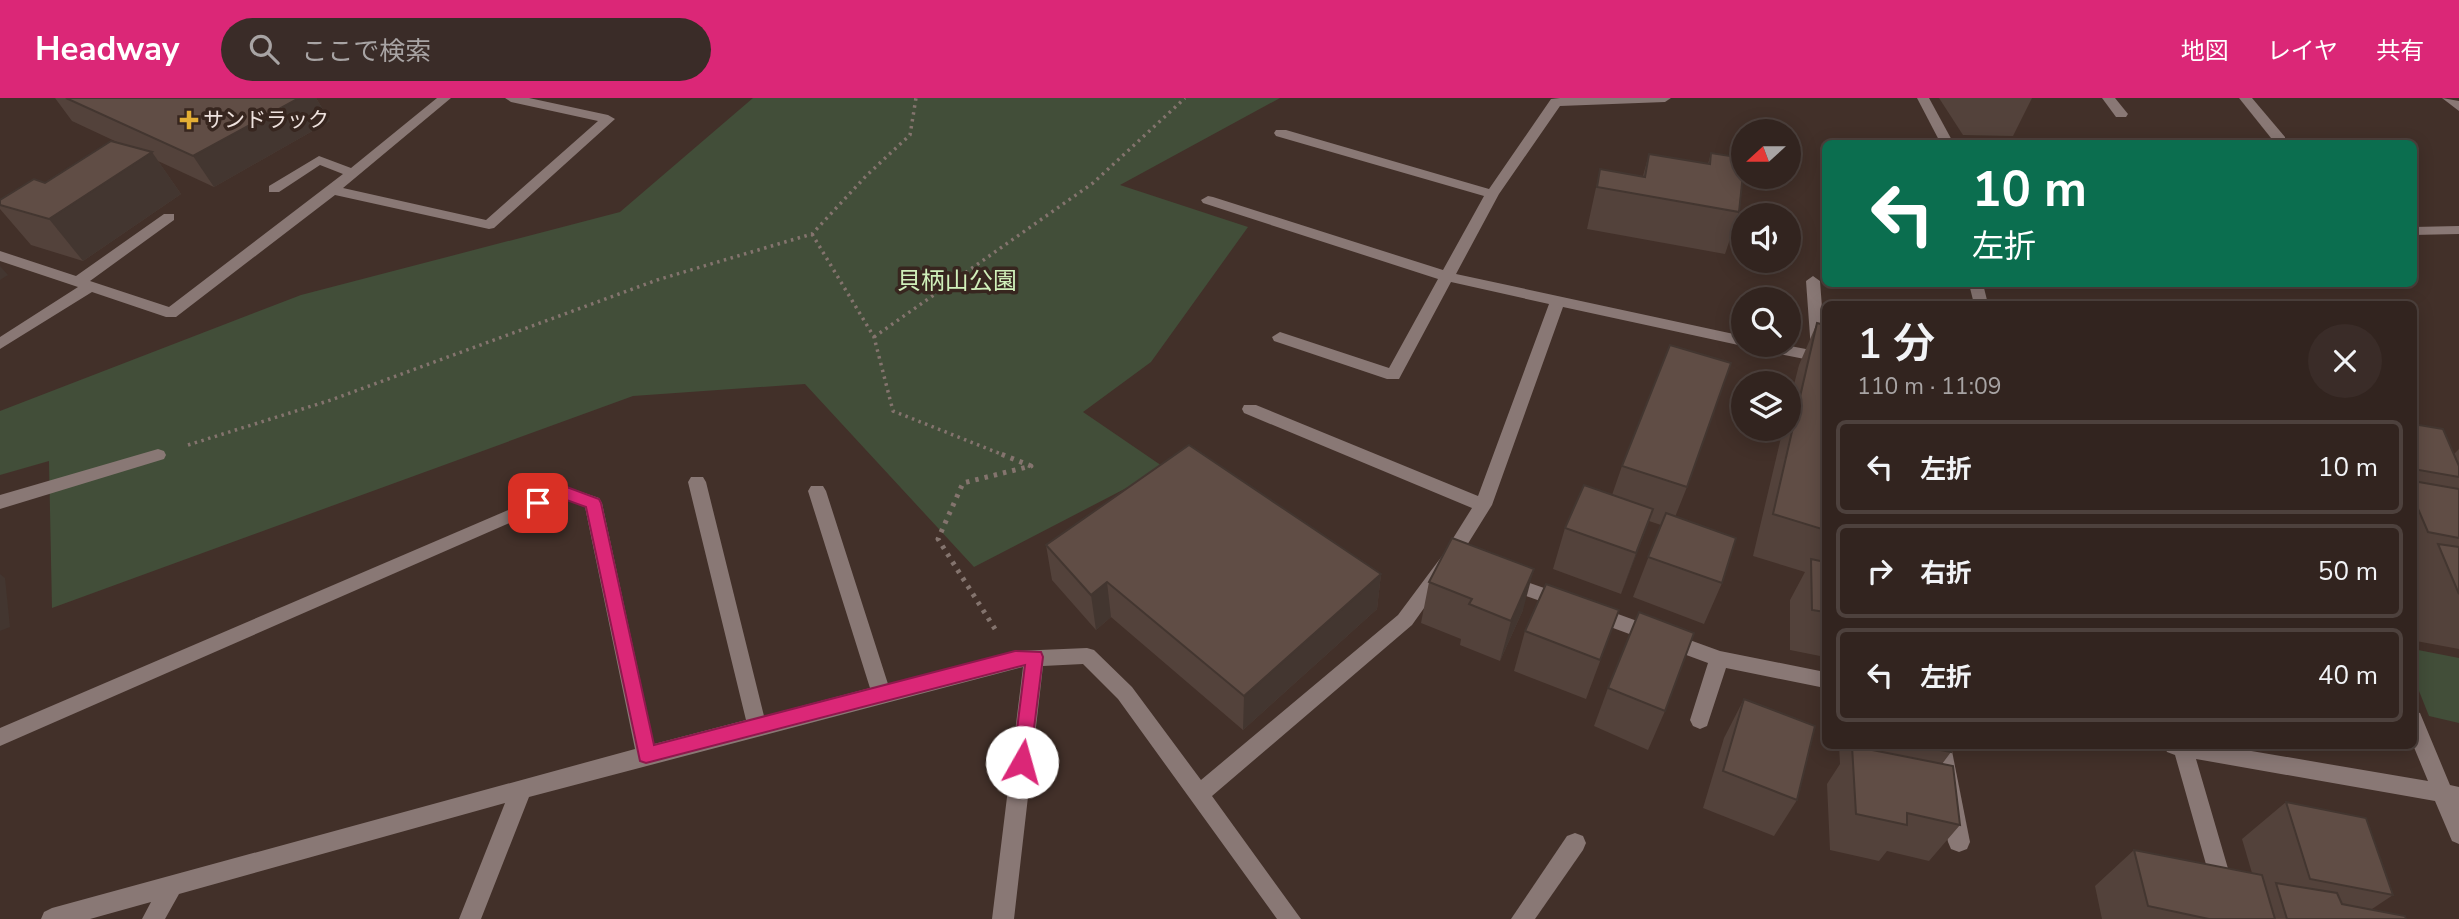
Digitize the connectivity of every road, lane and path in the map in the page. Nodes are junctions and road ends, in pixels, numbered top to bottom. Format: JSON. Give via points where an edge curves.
{"nodes":[{"id":1,"x":445,"y":98,"type":"edge"},
{"id":2,"x":511,"y":98,"type":"edge"},
{"id":3,"x":916,"y":98,"type":"edge"},
{"id":4,"x":1185,"y":98,"type":"edge"},
{"id":5,"x":1665,"y":98,"type":"edge"},
{"id":6,"x":1923,"y":98,"type":"edge"},
{"id":7,"x":2108,"y":98,"type":"edge"},
{"id":8,"x":2245,"y":98,"type":"edge"},
{"id":9,"x":2448,"y":98,"type":"edge"},
{"id":10,"x":1630,"y":99,"type":"edge"},
{"id":11,"x":2459,"y":107,"type":"edge"},
{"id":12,"x":2121,"y":114,"type":"dead end"},
{"id":13,"x":1281,"y":133,"type":"dead end"},
{"id":14,"x":1946,"y":140,"type":"edge"},
{"id":15,"x":2280,"y":140,"type":"dead end"},
{"id":16,"x":353,"y":173,"type":"junction"},
{"id":17,"x":274,"y":189,"type":"dead end"},
{"id":18,"x":332,"y":190,"type":"junction"},
{"id":19,"x":1492,"y":194,"type":"junction"},
{"id":20,"x":1208,"y":200,"type":"dead end"},
{"id":21,"x":169,"y":216,"type":"dead end"},
{"id":22,"x":2459,"y":230,"type":"edge"},
{"id":23,"x":2417,"y":231,"type":"edge"},
{"id":24,"x":812,"y":234,"type":"junction"},
{"id":25,"x":0,"y":257,"type":"edge"},
{"id":26,"x":1449,"y":277,"type":"junction"},
{"id":27,"x":1813,"y":281,"type":"dead end"},
{"id":28,"x":84,"y":284,"type":"junction"},
{"id":29,"x":1557,"y":302,"type":"junction"},
{"id":30,"x":874,"y":337,"type":"junction"},
{"id":31,"x":1279,"y":337,"type":"dead end"},
{"id":32,"x":1731,"y":338,"type":"edge"},
{"id":33,"x":0,"y":344,"type":"edge"},
{"id":34,"x":1801,"y":354,"type":"edge"},
{"id":35,"x":1821,"y":358,"type":"edge"},
{"id":36,"x":1250,"y":409,"type":"dead end"},
{"id":37,"x":158,"y":455,"type":"joint"},
{"id":38,"x":697,"y":482,"type":"dead end"},
{"id":39,"x":817,"y":491,"type":"dead end"},
{"id":40,"x":0,"y":502,"type":"edge"},
{"id":41,"x":1483,"y":505,"type":"junction"},
{"id":42,"x":1487,"y":575,"type":"edge"},
{"id":43,"x":1025,"y":658,"type":"junction"},
{"id":44,"x":1719,"y":659,"type":"junction"},
{"id":45,"x":1822,"y":679,"type":"edge"},
{"id":46,"x":882,"y":694,"type":"junction"},
{"id":47,"x":1700,"y":720,"type":"dead end"},
{"id":48,"x":757,"y":726,"type":"junction"},
{"id":49,"x":2417,"y":727,"type":"edge"},
{"id":50,"x":0,"y":737,"type":"edge"},
{"id":51,"x":1942,"y":749,"type":"edge"},
{"id":52,"x":2180,"y":749,"type":"edge"},
{"id":53,"x":2196,"y":749,"type":"edge"},
{"id":54,"x":646,"y":755,"type":"junction"},
{"id":55,"x":520,"y":790,"type":"junction"},
{"id":56,"x":2451,"y":794,"type":"edge"},
{"id":57,"x":1198,"y":795,"type":"junction"},
{"id":58,"x":2459,"y":834,"type":"edge"},
{"id":59,"x":1959,"y":842,"type":"edge"},
{"id":60,"x":1575,"y":844,"type":"dead end"},
{"id":61,"x":172,"y":886,"type":"junction"},
{"id":62,"x":2224,"y":893,"type":"edge"},
{"id":63,"x":52,"y":919,"type":"edge"},
{"id":64,"x":153,"y":919,"type":"edge"},
{"id":65,"x":470,"y":919,"type":"edge"},
{"id":66,"x":1003,"y":919,"type":"edge"},
{"id":67,"x":1290,"y":919,"type":"edge"},
{"id":68,"x":1522,"y":919,"type":"edge"}],
"edges":[{"from":1,"to":16,"type":"street"},
{"from":2,"to":18,"type":"street","via":[[608,119],[489,225]]},
{"from":3,"to":24,"type":"path","via":[[909,135]]},
{"from":4,"to":30,"type":"path","via":[[1093,183]]},
{"from":5,"to":10,"type":"street"},
{"from":6,"to":14,"type":"street"},
{"from":7,"to":12,"type":"street"},
{"from":8,"to":15,"type":"street"},
{"from":9,"to":11,"type":"street"},
{"from":10,"to":19,"type":"street","via":[[1556,102]]},
{"from":13,"to":19,"type":"street"},
{"from":16,"to":17,"type":"street","via":[[319,160]]},
{"from":16,"to":18,"type":"street"},
{"from":18,"to":28,"type":"street","via":[[171,313]]},
{"from":19,"to":26,"type":"street"},
{"from":20,"to":26,"type":"street"},
{"from":21,"to":28,"type":"street"},
{"from":22,"to":23,"type":"street"},
{"from":24,"to":30,"type":"path"},
{"from":24,"to":37,"type":"path","via":[[657,280],[331,400]]},
{"from":25,"to":28,"type":"street"},
{"from":26,"to":29,"type":"street"},
{"from":26,"to":31,"type":"street","via":[[1393,375]]},
{"from":27,"to":35,"type":"street"},
{"from":28,"to":33,"type":"street"},
{"from":29,"to":32,"type":"street"},
{"from":29,"to":41,"type":"street"},
{"from":30,"to":43,"type":"path","via":[[893,411],[1031,466],[963,483],[938,539]]},
{"from":34,"to":35,"type":"street"},
{"from":36,"to":41,"type":"street"},
{"from":37,"to":40,"type":"street"},
{"from":38,"to":48,"type":"street"},
{"from":39,"to":46,"type":"street"},
{"from":41,"to":57,"type":"street","via":[[1454,563],[1405,620]]},
{"from":42,"to":44,"type":"street"},
{"from":43,"to":46,"type":"street"},
{"from":43,"to":57,"type":"street","via":[[1087,656],[1125,692]]},
{"from":43,"to":66,"type":"street"},
{"from":44,"to":45,"type":"street"},
{"from":44,"to":47,"type":"street"},
{"from":46,"to":48,"type":"street"},
{"from":48,"to":54,"type":"street"},
{"from":49,"to":56,"type":"street"},
{"from":50,"to":54,"type":"street","via":[[564,492],[593,503]]},
{"from":51,"to":59,"type":"street"},
{"from":52,"to":62,"type":"street"},
{"from":53,"to":56,"type":"street"},
{"from":54,"to":55,"type":"street"},
{"from":55,"to":61,"type":"street"},
{"from":55,"to":65,"type":"street"},
{"from":56,"to":58,"type":"street"},
{"from":57,"to":67,"type":"street"},
{"from":60,"to":68,"type":"street"},
{"from":61,"to":63,"type":"street"},
{"from":61,"to":64,"type":"street"}]}
